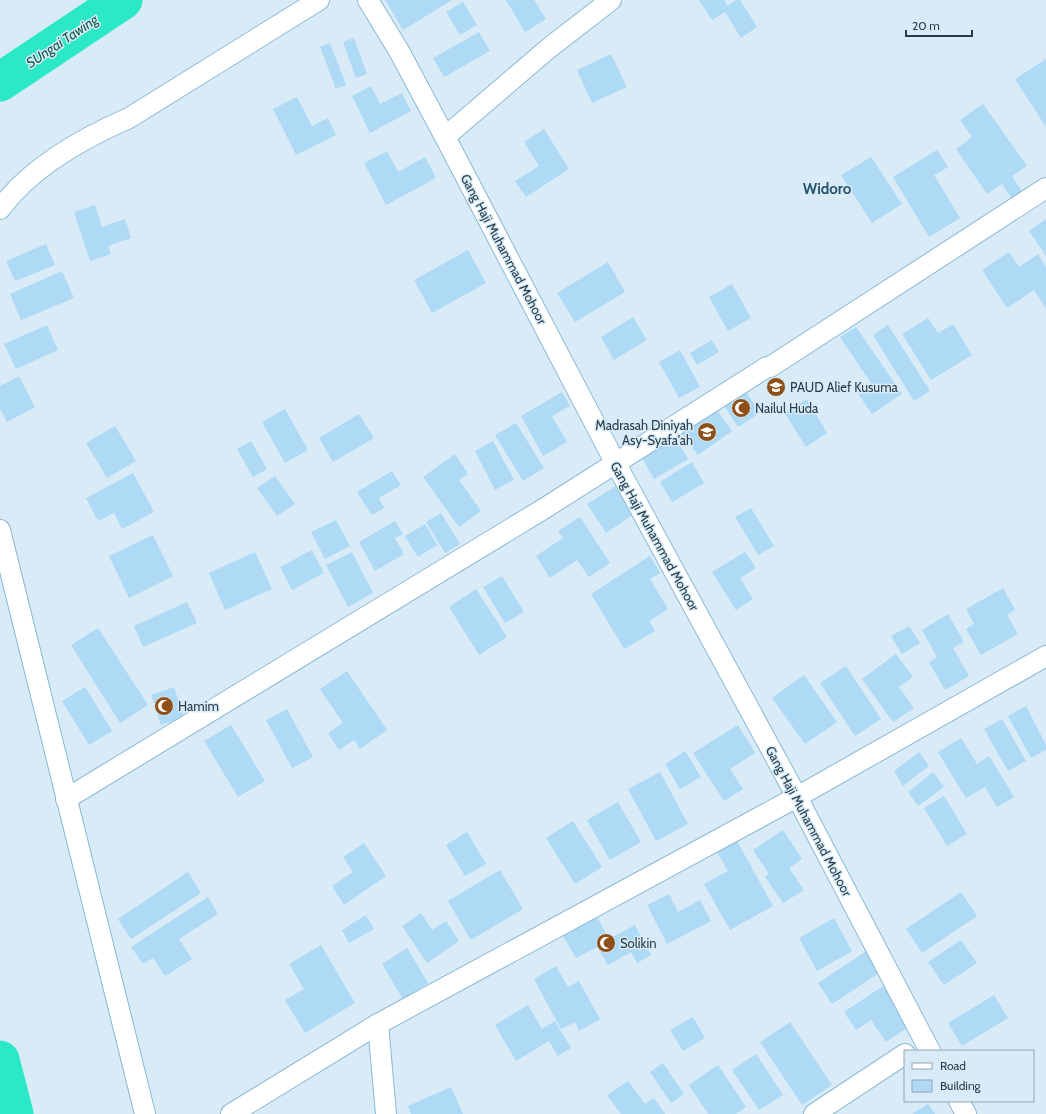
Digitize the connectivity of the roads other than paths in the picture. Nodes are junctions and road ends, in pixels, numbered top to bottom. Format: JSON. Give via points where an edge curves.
{"nodes":[{"id":1,"x":319,"y":0,"type":"edge"},
{"id":2,"x":368,"y":0,"type":"edge"},
{"id":3,"x":612,"y":0,"type":"edge"},
{"id":4,"x":445,"y":137,"type":"junction"},
{"id":5,"x":1046,"y":188,"type":"edge"},
{"id":6,"x":0,"y":209,"type":"edge"},
{"id":7,"x":616,"y":464,"type":"junction"},
{"id":8,"x":0,"y":530,"type":"edge"},
{"id":9,"x":1046,"y":656,"type":"edge"},
{"id":10,"x":798,"y":797,"type":"junction"},
{"id":11,"x":66,"y":799,"type":"junction"},
{"id":12,"x":378,"y":1024,"type":"junction"},
{"id":13,"x":922,"y":1048,"type":"edge"},
{"id":14,"x":904,"y":1055,"type":"edge"},
{"id":15,"x":960,"y":1102,"type":"edge"},
{"id":16,"x":145,"y":1114,"type":"edge"},
{"id":17,"x":232,"y":1114,"type":"edge"},
{"id":18,"x":386,"y":1114,"type":"edge"},
{"id":19,"x":814,"y":1114,"type":"edge"},
{"id":20,"x":966,"y":1114,"type":"edge"}],
"edges":[{"from":1,"to":6,"type":"street","via":[[129,118],[103,129],[43,166],[10,195]]},
{"from":2,"to":4,"type":"street","name":"Gang Haji Muhammad Mohoor","via":[[399,51]]},
{"from":3,"to":4,"type":"street","via":[[549,48]]},
{"from":4,"to":7,"type":"street","name":"Gang Haji Muhammad Mohoor"},
{"from":5,"to":7,"type":"street"},
{"from":7,"to":10,"type":"street","name":"Gang Haji Muhammad Mohoor"},
{"from":7,"to":11,"type":"street"},
{"from":8,"to":11,"type":"street"},
{"from":9,"to":10,"type":"street"},
{"from":10,"to":12,"type":"street"},
{"from":10,"to":13,"type":"street","name":"Gang Haji Muhammad Mohoor"},
{"from":11,"to":16,"type":"street"},
{"from":12,"to":17,"type":"street"},
{"from":12,"to":18,"type":"street"},
{"from":14,"to":19,"type":"street"},
{"from":15,"to":20,"type":"street"}]}
